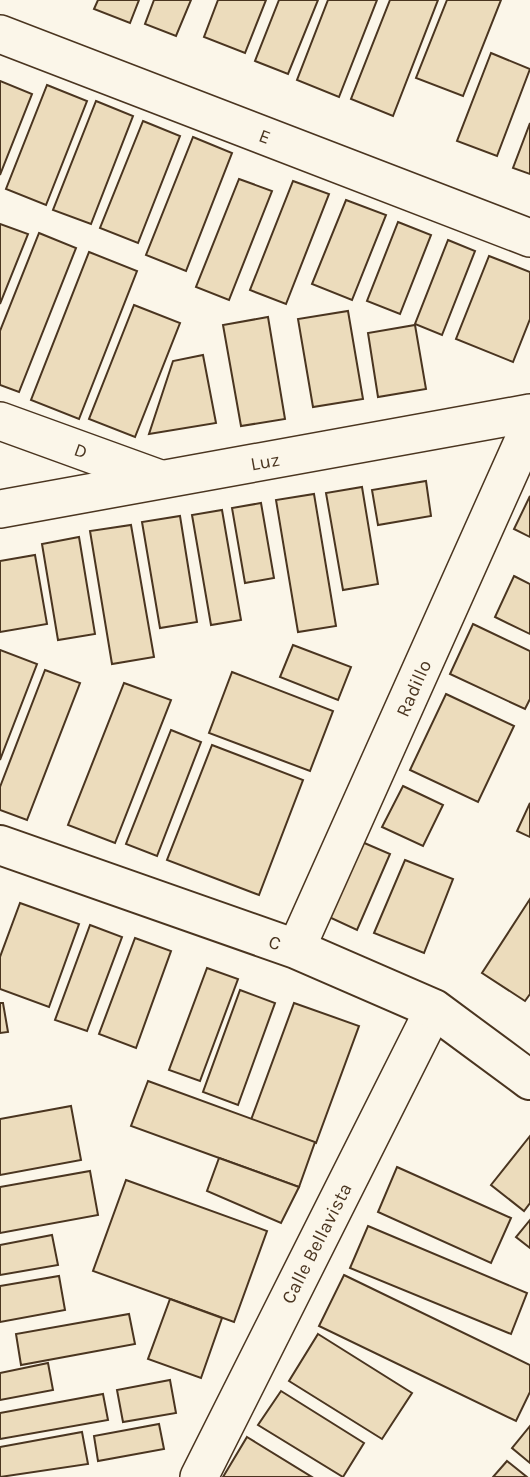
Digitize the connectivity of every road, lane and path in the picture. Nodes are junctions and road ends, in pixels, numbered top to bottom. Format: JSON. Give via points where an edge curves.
{"nodes":[{"id":1,"x":0,"y":34,"type":"edge"},
{"id":2,"x":530,"y":237,"type":"edge"},
{"id":3,"x":530,"y":413,"type":"edge"},
{"id":4,"x":0,"y":421,"type":"edge"},
{"id":5,"x":530,"y":426,"type":"edge"},
{"id":6,"x":162,"y":480,"type":"junction"},
{"id":7,"x":0,"y":509,"type":"edge"},
{"id":8,"x":0,"y":845,"type":"edge"},
{"id":9,"x":296,"y":949,"type":"junction"},
{"id":10,"x":434,"y":1009,"type":"junction"},
{"id":11,"x":530,"y":1080,"type":"edge"},
{"id":12,"x":199,"y":1477,"type":"edge"}],
"edges":[{"from":1,"to":2,"type":"street","name":"E"},
{"from":3,"to":6,"type":"street","name":"Luz"},
{"from":4,"to":6,"type":"street","name":"D"},
{"from":5,"to":9,"type":"street","name":"Radillo"},
{"from":6,"to":7,"type":"street","name":"Luz"},
{"from":8,"to":9,"type":"street","name":"C"},
{"from":9,"to":10,"type":"street","name":"C"},
{"from":10,"to":11,"type":"street","name":"C"},
{"from":10,"to":12,"type":"street","name":"Calle Bellavista"}]}
